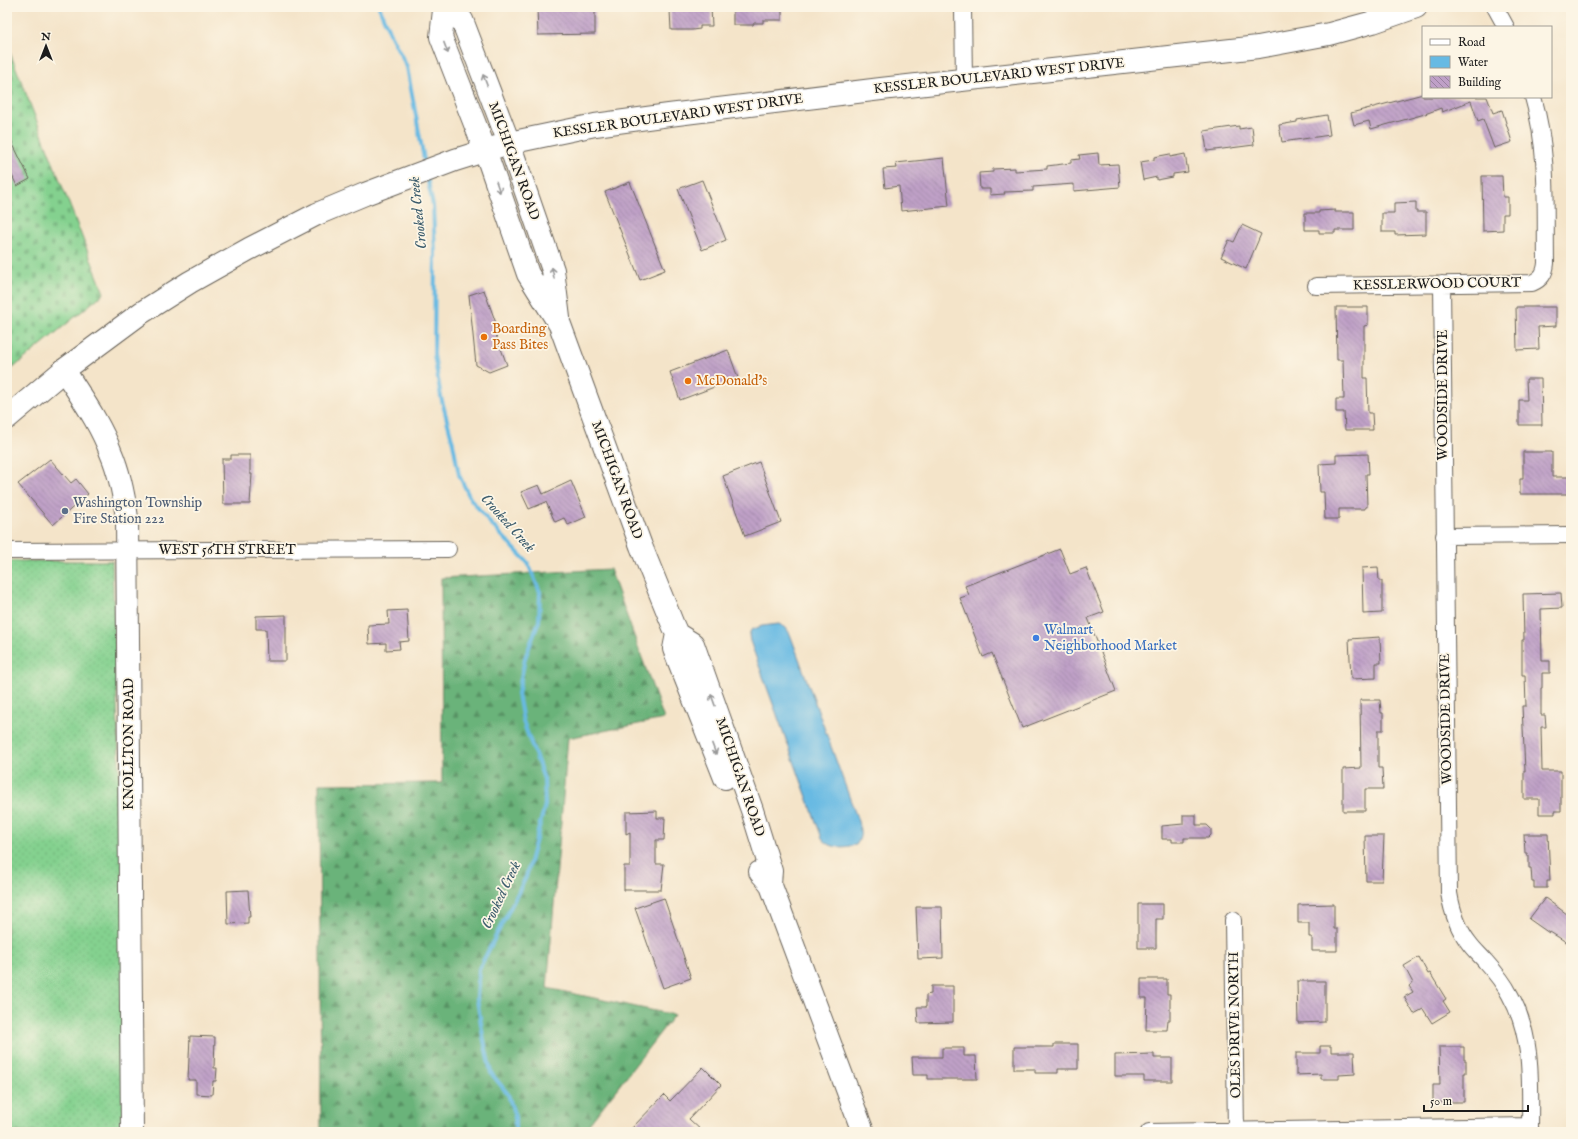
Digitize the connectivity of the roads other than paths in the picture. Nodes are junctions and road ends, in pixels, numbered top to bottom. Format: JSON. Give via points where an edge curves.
{"nodes":[{"id":1,"x":963,"y":7,"type":"edge"},
{"id":2,"x":1416,"y":7,"type":"edge"},
{"id":3,"x":1495,"y":7,"type":"edge"},
{"id":4,"x":444,"y":9,"type":"edge"},
{"id":5,"x":1505,"y":26,"type":"edge"},
{"id":6,"x":964,"y":81,"type":"junction"},
{"id":7,"x":1533,"y":98,"type":"edge"},
{"id":8,"x":509,"y":143,"type":"junction"},
{"id":9,"x":485,"y":150,"type":"junction"},
{"id":10,"x":1442,"y":284,"type":"junction"},
{"id":11,"x":1316,"y":286,"type":"dead end"},
{"id":12,"x":560,"y":325,"type":"junction"},
{"id":13,"x":64,"y":370,"type":"junction"},
{"id":14,"x":7,"y":418,"type":"edge"},
{"id":15,"x":1571,"y":535,"type":"edge"},
{"id":16,"x":1444,"y":536,"type":"junction"},
{"id":17,"x":448,"y":549,"type":"dead end"},
{"id":18,"x":128,"y":550,"type":"junction"},
{"id":19,"x":7,"y":551,"type":"edge"},
{"id":20,"x":1233,"y":920,"type":"dead end"},
{"id":21,"x":1530,"y":1129,"type":"edge"},
{"id":22,"x":1236,"y":1131,"type":"junction"},
{"id":23,"x":132,"y":1132,"type":"edge"},
{"id":24,"x":863,"y":1132,"type":"edge"},
{"id":25,"x":1149,"y":1132,"type":"edge"}],
"edges":[{"from":1,"to":6,"type":"street"},
{"from":2,"to":6,"type":"main road","name":"KESSLER BOULEVARD WEST DRIVE","via":[[1329,34],[1272,45]]},
{"from":3,"to":5,"type":"street"},
{"from":8,"to":4,"type":"main road","name":"MICHIGAN ROAD","one_way":true,"via":[[462,20]]},
{"from":4,"to":9,"type":"main road","name":"MICHIGAN ROAD","one_way":true,"via":[[442,38]]},
{"from":6,"to":8,"type":"main road","name":"KESSLER BOULEVARD WEST DRIVE","via":[[634,119]]},
{"from":7,"to":10,"type":"street","name":"KESSLERWOOD COURT","via":[[1544,164],[1545,271],[1539,280],[1532,283]]},
{"from":8,"to":9,"type":"main road","name":"KESSLER BOULEVARD WEST DRIVE"},
{"from":12,"to":8,"type":"main road","name":"MICHIGAN ROAD","one_way":true,"via":[[553,270]]},
{"from":9,"to":12,"type":"main road","name":"MICHIGAN ROAD","one_way":true,"via":[[528,274]]},
{"from":9,"to":13,"type":"main road","name":"KESSLER BOULEVARD WEST DRIVE","via":[[397,181],[317,214],[190,282],[141,313]]},
{"from":10,"to":11,"type":"street","name":"KESSLERWOOD COURT"},
{"from":10,"to":16,"type":"street","name":"WOODSIDE DRIVE"},
{"from":12,"to":24,"type":"main road","name":"MICHIGAN ROAD","via":[[641,546],[678,634],[693,644],[752,810],[771,871],[770,883]]},
{"from":13,"to":14,"type":"main road","name":"KESSLER BOULEVARD WEST DRIVE"},
{"from":13,"to":18,"type":"main road","name":"KNOLLTON ROAD","via":[[90,410],[112,453],[124,498]]},
{"from":15,"to":16,"type":"street"},
{"from":16,"to":21,"type":"street","name":"WOODSIDE DRIVE","via":[[1449,893],[1453,912],[1461,930],[1468,942],[1494,970],[1519,1014],[1529,1057]]},
{"from":17,"to":18,"type":"street","name":"WEST 56TH STREET"},
{"from":18,"to":19,"type":"street","name":"WEST 56TH STREET"},
{"from":18,"to":23,"type":"main road","name":"KNOLLTON ROAD"},
{"from":20,"to":22,"type":"street","name":"OLES DRIVE NORTH"},
{"from":21,"to":22,"type":"street"},
{"from":22,"to":25,"type":"street"}]}
